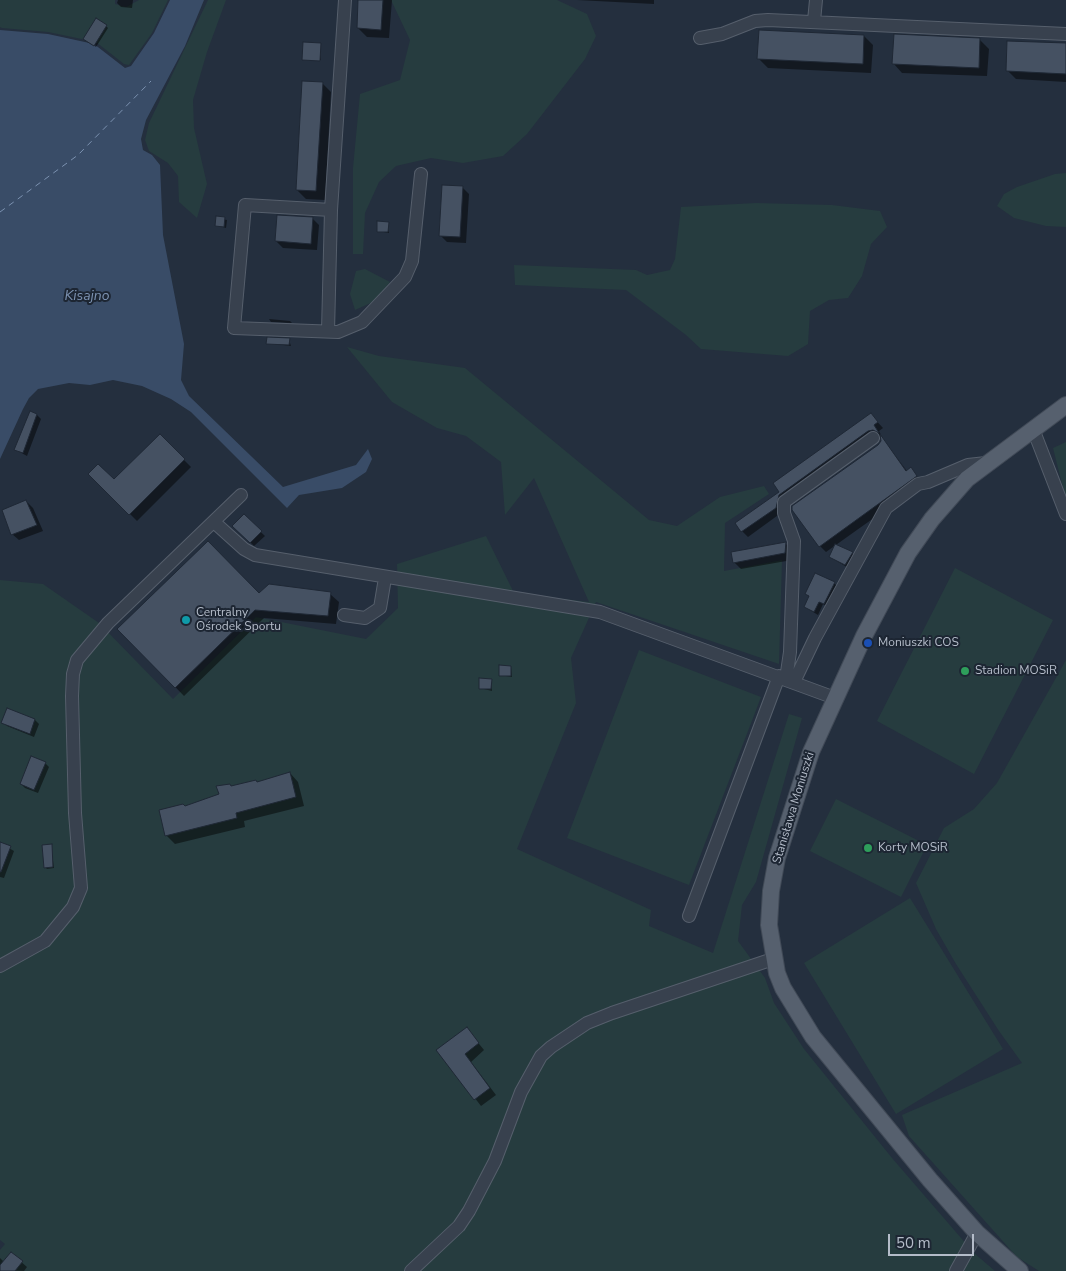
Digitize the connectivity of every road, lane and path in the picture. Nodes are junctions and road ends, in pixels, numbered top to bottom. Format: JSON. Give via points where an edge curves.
{"nodes":[{"id":1,"x":345,"y":0,"type":"edge"},
{"id":2,"x":816,"y":0,"type":"edge"},
{"id":3,"x":814,"y":21,"type":"junction"},
{"id":4,"x":1066,"y":34,"type":"edge"},
{"id":5,"x":700,"y":38,"type":"dead end"},
{"id":6,"x":420,"y":174,"type":"dead end"},
{"id":7,"x":331,"y":210,"type":"junction"},
{"id":8,"x":328,"y":331,"type":"junction"},
{"id":9,"x":1066,"y":405,"type":"edge"},
{"id":10,"x":1033,"y":429,"type":"junction"},
{"id":11,"x":873,"y":438,"type":"dead end"},
{"id":12,"x":986,"y":463,"type":"junction"},
{"id":13,"x":241,"y":495,"type":"dead end"},
{"id":14,"x":1066,"y":514,"type":"edge"},
{"id":15,"x":214,"y":522,"type":"junction"},
{"id":16,"x":385,"y":578,"type":"junction"},
{"id":17,"x":344,"y":615,"type":"dead end"},
{"id":18,"x":786,"y":679,"type":"junction"},
{"id":19,"x":835,"y":698,"type":"junction"},
{"id":20,"x":689,"y":916,"type":"dead end"},
{"id":21,"x":773,"y":959,"type":"junction"},
{"id":22,"x":0,"y":966,"type":"edge"},
{"id":23,"x":977,"y":1233,"type":"junction"},
{"id":24,"x":411,"y":1271,"type":"edge"},
{"id":25,"x":956,"y":1271,"type":"edge"},
{"id":26,"x":1020,"y":1271,"type":"edge"}],
"edges":[{"from":1,"to":7,"type":"lane"},
{"from":2,"to":3,"type":"lane"},
{"from":3,"to":4,"type":"lane"},
{"from":3,"to":5,"type":"lane","via":[[756,21],[722,34]]},
{"from":6,"to":8,"type":"lane","via":[[412,261],[405,277],[362,322],[338,332]]},
{"from":7,"to":8,"type":"lane"},
{"from":7,"to":8,"type":"lane","via":[[245,204],[234,328]]},
{"from":9,"to":10,"type":"main road","name":"Stanisława Moniuszki"},
{"from":10,"to":12,"type":"main road","name":"Stanisława Moniuszki"},
{"from":10,"to":14,"type":"lane"},
{"from":11,"to":18,"type":"lane","via":[[784,502],[784,513],[794,541],[793,603]]},
{"from":12,"to":18,"type":"lane","via":[[968,465],[918,484],[886,508],[815,638]]},
{"from":12,"to":19,"type":"main road","name":"Stanisława Moniuszki","via":[[942,506],[908,553],[874,614]]},
{"from":13,"to":15,"type":"lane"},
{"from":15,"to":16,"type":"lane","via":[[255,555]]},
{"from":15,"to":22,"type":"lane","via":[[108,623],[76,660],[72,696],[81,888],[72,906],[45,941]]},
{"from":16,"to":17,"type":"lane","via":[[380,608],[365,618]]},
{"from":16,"to":18,"type":"lane","via":[[600,612]]},
{"from":18,"to":19,"type":"lane"},
{"from":18,"to":20,"type":"lane"},
{"from":19,"to":21,"type":"main road","name":"Stanisława Moniuszki","via":[[811,752],[778,858],[771,891],[769,925]]},
{"from":21,"to":23,"type":"main road","name":"Stanisława Moniuszki","via":[[783,988],[813,1037]]},
{"from":21,"to":24,"type":"lane","via":[[612,1013],[587,1024],[551,1047],[541,1056],[521,1092],[495,1161],[469,1211],[459,1226]]},
{"from":23,"to":25,"type":"lane"},
{"from":23,"to":26,"type":"main road","name":"Stanisława Moniuszki"}]}
